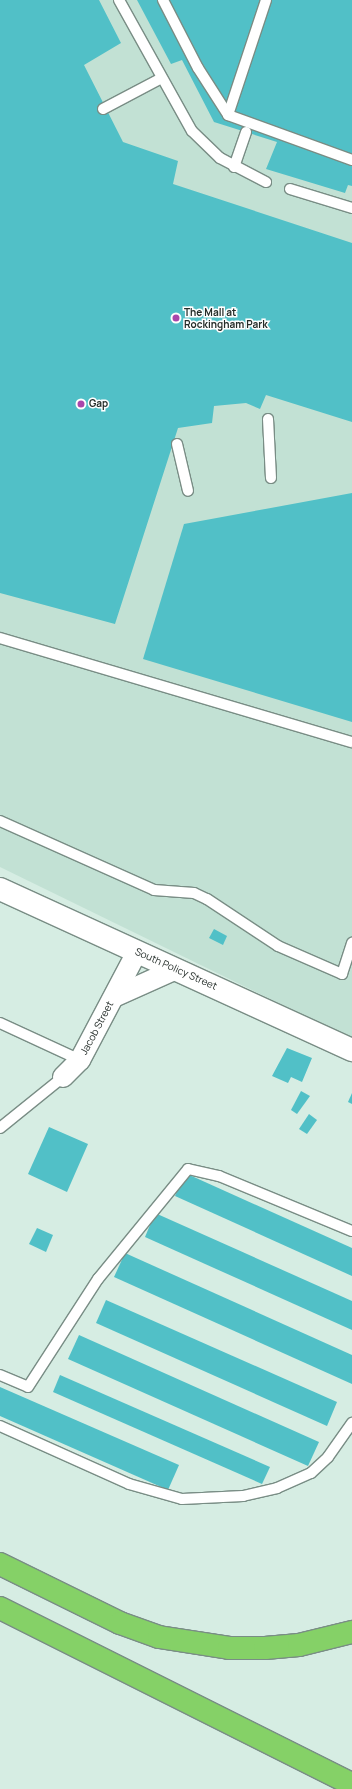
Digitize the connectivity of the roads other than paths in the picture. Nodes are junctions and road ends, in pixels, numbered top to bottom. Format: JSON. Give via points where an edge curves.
{"nodes":[{"id":1,"x":119,"y":0,"type":"edge"},
{"id":2,"x":163,"y":0,"type":"edge"},
{"id":3,"x":266,"y":0,"type":"edge"},
{"id":4,"x":160,"y":79,"type":"junction"},
{"id":5,"x":103,"y":109,"type":"dead end"},
{"id":6,"x":228,"y":115,"type":"junction"},
{"id":7,"x":246,"y":132,"type":"dead end"},
{"id":8,"x":352,"y":160,"type":"edge"},
{"id":9,"x":234,"y":167,"type":"junction"},
{"id":10,"x":266,"y":182,"type":"dead end"},
{"id":11,"x":290,"y":189,"type":"dead end"},
{"id":12,"x":352,"y":208,"type":"edge"},
{"id":13,"x":268,"y":419,"type":"dead end"},
{"id":14,"x":177,"y":444,"type":"dead end"},
{"id":15,"x":271,"y":478,"type":"dead end"},
{"id":16,"x":188,"y":491,"type":"dead end"},
{"id":17,"x":0,"y":638,"type":"edge"},
{"id":18,"x":352,"y":742,"type":"edge"},
{"id":19,"x":0,"y":821,"type":"edge"},
{"id":20,"x":0,"y":888,"type":"edge"},
{"id":21,"x":352,"y":943,"type":"edge"},
{"id":22,"x":137,"y":952,"type":"junction"},
{"id":23,"x":176,"y":969,"type":"junction"},
{"id":24,"x":114,"y":997,"type":"junction"},
{"id":25,"x":0,"y":1023,"type":"edge"},
{"id":26,"x":352,"y":1050,"type":"edge"},
{"id":27,"x":80,"y":1060,"type":"junction"},
{"id":28,"x":63,"y":1077,"type":"joint"},
{"id":29,"x":0,"y":1128,"type":"edge"},
{"id":30,"x":352,"y":1231,"type":"edge"},
{"id":31,"x":0,"y":1375,"type":"edge"},
{"id":32,"x":352,"y":1423,"type":"edge"},
{"id":33,"x":0,"y":1426,"type":"edge"},
{"id":34,"x":0,"y":1564,"type":"edge"},
{"id":35,"x":0,"y":1608,"type":"edge"},
{"id":36,"x":352,"y":1632,"type":"edge"},
{"id":37,"x":352,"y":1784,"type":"edge"}],
"edges":[{"from":1,"to":4,"type":"lane"},
{"from":2,"to":6,"type":"lane","via":[[198,68]]},
{"from":3,"to":6,"type":"lane"},
{"from":4,"to":5,"type":"lane"},
{"from":4,"to":9,"type":"lane","via":[[192,132],[205,147]]},
{"from":6,"to":8,"type":"lane"},
{"from":7,"to":9,"type":"lane"},
{"from":9,"to":10,"type":"lane"},
{"from":11,"to":12,"type":"lane"},
{"from":13,"to":15,"type":"lane"},
{"from":14,"to":16,"type":"lane"},
{"from":17,"to":18,"type":"lane"},
{"from":19,"to":21,"type":"lane","via":[[154,890],[194,893],[278,946],[342,974]]},
{"from":20,"to":22,"type":"street","name":"South Policy Street"},
{"from":22,"to":23,"type":"street","name":"South Policy Street"},
{"from":22,"to":24,"type":"street","name":"Jacob Street"},
{"from":23,"to":24,"type":"street","name":"Jacob Street"},
{"from":23,"to":26,"type":"street","name":"South Policy Street"},
{"from":24,"to":27,"type":"street","name":"Jacob Street"},
{"from":25,"to":27,"type":"lane"},
{"from":27,"to":28,"type":"street","name":"Jacob Street"},
{"from":28,"to":29,"type":"lane"},
{"from":30,"to":31,"type":"lane","via":[[219,1176],[188,1169],[98,1279],[28,1387]]},
{"from":32,"to":33,"type":"lane","via":[[328,1457],[311,1473],[276,1488],[243,1496],[182,1499],[128,1484]]},
{"from":34,"to":36,"type":"highway","via":[[120,1624],[159,1637],[229,1648],[265,1648],[299,1645]]},
{"from":35,"to":37,"type":"highway","via":[[222,1722]]}]}
